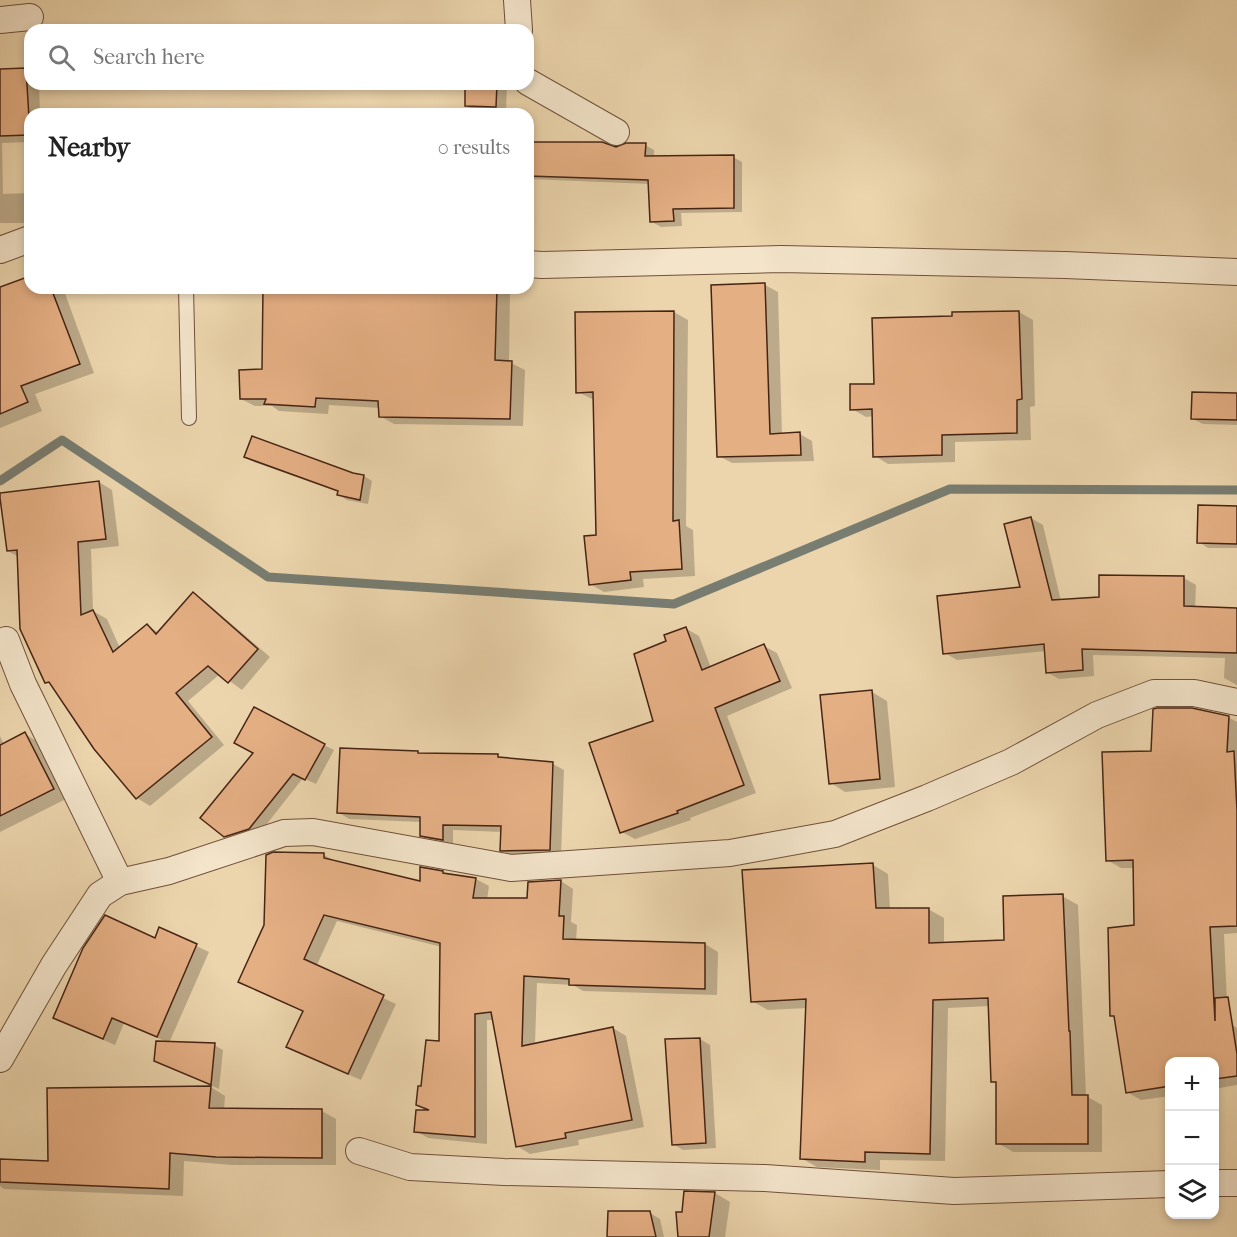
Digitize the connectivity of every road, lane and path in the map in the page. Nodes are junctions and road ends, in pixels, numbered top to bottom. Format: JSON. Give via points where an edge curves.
{"nodes":[{"id":1,"x":517,"y":0,"type":"edge"},
{"id":2,"x":30,"y":17,"type":"dead end"},
{"id":3,"x":0,"y":20,"type":"edge"},
{"id":4,"x":519,"y":24,"type":"edge"},
{"id":5,"x":534,"y":85,"type":"edge"},
{"id":6,"x":616,"y":132,"type":"dead end"},
{"id":7,"x":24,"y":241,"type":"edge"},
{"id":8,"x":0,"y":250,"type":"edge"},
{"id":9,"x":534,"y":264,"type":"edge"},
{"id":10,"x":1237,"y":272,"type":"edge"},
{"id":11,"x":186,"y":294,"type":"edge"},
{"id":12,"x":189,"y":418,"type":"dead end"},
{"id":13,"x":6,"y":640,"type":"dead end"},
{"id":14,"x":1237,"y":702,"type":"edge"},
{"id":15,"x":120,"y":882,"type":"junction"},
{"id":16,"x":0,"y":1059,"type":"edge"},
{"id":17,"x":358,"y":1151,"type":"dead end"},
{"id":18,"x":1219,"y":1183,"type":"edge"},
{"id":19,"x":1237,"y":1183,"type":"edge"},
{"id":20,"x":1165,"y":1185,"type":"edge"}],
"edges":[{"from":1,"to":4,"type":"street"},
{"from":2,"to":3,"type":"street"},
{"from":5,"to":6,"type":"street"},
{"from":7,"to":8,"type":"street"},
{"from":9,"to":10,"type":"street","via":[[781,259]]},
{"from":11,"to":12,"type":"lane"},
{"from":13,"to":15,"type":"street","via":[[23,684]]},
{"from":14,"to":15,"type":"street","via":[[1194,693],[1154,693],[1097,715],[1011,762],[835,834],[730,853],[511,868],[313,832],[284,833],[190,865]]},
{"from":15,"to":16,"type":"street","via":[[100,895]]},
{"from":17,"to":20,"type":"street","via":[[410,1167],[765,1178],[954,1191]]},
{"from":18,"to":19,"type":"street"}]}
